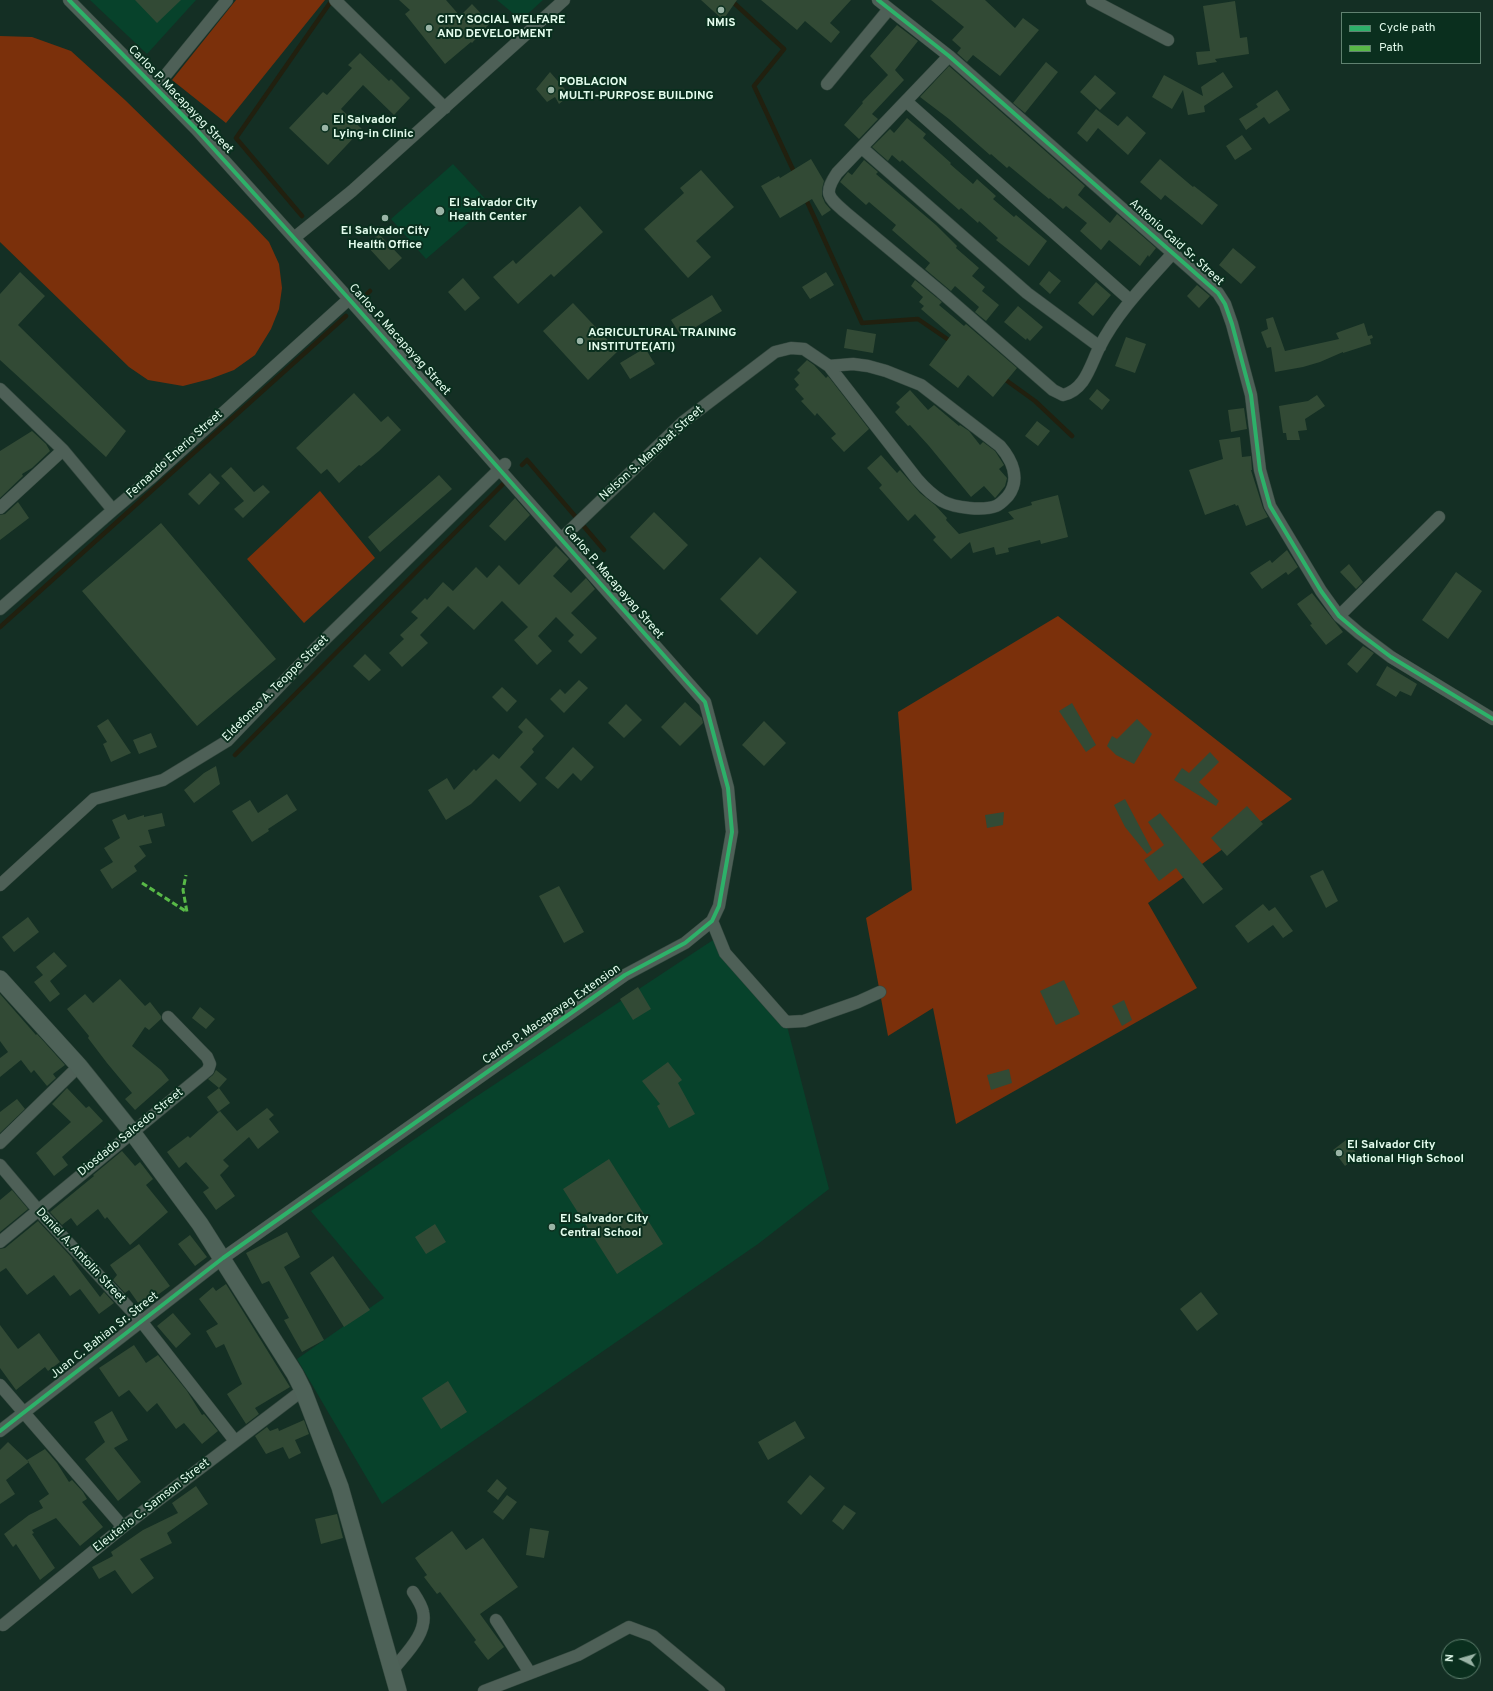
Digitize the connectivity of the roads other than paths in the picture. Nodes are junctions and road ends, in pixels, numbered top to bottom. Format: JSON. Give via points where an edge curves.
{"nodes":[{"id":1,"x":69,"y":0,"type":"edge"},
{"id":2,"x":228,"y":0,"type":"edge"},
{"id":3,"x":335,"y":0,"type":"edge"},
{"id":4,"x":564,"y":0,"type":"edge"},
{"id":5,"x":878,"y":0,"type":"edge"},
{"id":6,"x":1092,"y":0,"type":"edge"},
{"id":7,"x":889,"y":9,"type":"junction"},
{"id":8,"x":1168,"y":40,"type":"dead end"},
{"id":9,"x":949,"y":56,"type":"junction"},
{"id":10,"x":827,"y":84,"type":"dead end"},
{"id":11,"x":156,"y":87,"type":"junction"},
{"id":12,"x":907,"y":102,"type":"junction"},
{"id":13,"x":445,"y":108,"type":"junction"},
{"id":14,"x":862,"y":148,"type":"junction"},
{"id":15,"x":294,"y":238,"type":"junction"},
{"id":16,"x":1173,"y":253,"type":"junction"},
{"id":17,"x":349,"y":298,"type":"junction"},
{"id":18,"x":1130,"y":300,"type":"junction"},
{"id":19,"x":1100,"y":347,"type":"junction"},
{"id":20,"x":830,"y":366,"type":"junction"},
{"id":21,"x":0,"y":389,"type":"edge"},
{"id":22,"x":63,"y":450,"type":"junction"},
{"id":23,"x":502,"y":466,"type":"junction"},
{"id":24,"x":0,"y":508,"type":"edge"},
{"id":25,"x":113,"y":510,"type":"junction"},
{"id":26,"x":1439,"y":518,"type":"dead end"},
{"id":27,"x":561,"y":539,"type":"junction"},
{"id":28,"x":0,"y":609,"type":"edge"},
{"id":29,"x":1339,"y":616,"type":"junction"},
{"id":30,"x":705,"y":702,"type":"joint"},
{"id":31,"x":1493,"y":719,"type":"edge"},
{"id":32,"x":0,"y":885,"type":"edge"},
{"id":33,"x":712,"y":921,"type":"junction"},
{"id":34,"x":0,"y":979,"type":"edge"},
{"id":35,"x":880,"y":992,"type":"dead end"},
{"id":36,"x":168,"y":1017,"type":"dead end"},
{"id":37,"x":79,"y":1066,"type":"junction"},
{"id":38,"x":132,"y":1132,"type":"junction"},
{"id":39,"x":0,"y":1143,"type":"edge"},
{"id":40,"x":0,"y":1165,"type":"edge"},
{"id":41,"x":38,"y":1210,"type":"junction"},
{"id":42,"x":0,"y":1242,"type":"edge"},
{"id":43,"x":223,"y":1258,"type":"junction"},
{"id":44,"x":141,"y":1321,"type":"junction"},
{"id":45,"x":0,"y":1385,"type":"edge"},
{"id":46,"x":303,"y":1390,"type":"junction"},
{"id":47,"x":24,"y":1412,"type":"junction"},
{"id":48,"x":0,"y":1431,"type":"edge"},
{"id":49,"x":235,"y":1441,"type":"junction"},
{"id":50,"x":123,"y":1526,"type":"junction"},
{"id":51,"x":413,"y":1592,"type":"dead end"},
{"id":52,"x":496,"y":1620,"type":"dead end"},
{"id":53,"x":3,"y":1625,"type":"dead end"},
{"id":54,"x":392,"y":1671,"type":"junction"},
{"id":55,"x":530,"y":1673,"type":"junction"},
{"id":56,"x":398,"y":1691,"type":"edge"},
{"id":57,"x":484,"y":1691,"type":"edge"},
{"id":58,"x":719,"y":1691,"type":"edge"}],
"edges":[{"from":1,"to":11,"type":"street","name":"Carlos P. Macapayag Street"},
{"from":2,"to":11,"type":"street"},
{"from":3,"to":13,"type":"street"},
{"from":4,"to":13,"type":"street"},
{"from":5,"to":7,"type":"street","name":"Antonio Gaid Sr. Street"},
{"from":6,"to":8,"type":"street"},
{"from":7,"to":9,"type":"street","name":"Antonio Gaid Sr. Street"},
{"from":7,"to":10,"type":"street"},
{"from":9,"to":12,"type":"street"},
{"from":9,"to":16,"type":"street","name":"Antonio Gaid Sr. Street"},
{"from":11,"to":15,"type":"street","name":"Carlos P. Macapayag Street"},
{"from":12,"to":14,"type":"street"},
{"from":12,"to":18,"type":"street"},
{"from":13,"to":15,"type":"street","via":[[352,191]]},
{"from":14,"to":19,"type":"street","via":[[1027,293]]},
{"from":14,"to":19,"type":"street","via":[[837,172],[829,192],[831,199],[1053,390],[1063,395],[1072,393],[1089,371]]},
{"from":15,"to":17,"type":"street","name":"Carlos P. Macapayag Street"},
{"from":16,"to":18,"type":"street"},
{"from":16,"to":29,"type":"street","name":"Antonio Gaid Sr. Street","via":[[1218,293],[1225,304],[1251,395],[1260,470],[1270,506]]},
{"from":17,"to":23,"type":"street","name":"Carlos P. Macapayag Street"},
{"from":17,"to":25,"type":"street","name":"Fernando Enerio Street"},
{"from":18,"to":19,"type":"street"},
{"from":20,"to":20,"type":"street","name":"Nelson S. Manabat Street","via":[[926,490],[943,501],[968,508],[996,506],[1010,493],[1015,475],[1006,454],[920,385],[868,366]]},
{"from":20,"to":27,"type":"street","name":"Nelson S. Manabat Street","via":[[804,349],[791,348],[775,352],[683,422]]},
{"from":21,"to":22,"type":"street"},
{"from":22,"to":24,"type":"street"},
{"from":22,"to":25,"type":"street"},
{"from":23,"to":27,"type":"street","name":"Carlos P. Macapayag Street"},
{"from":23,"to":32,"type":"street","name":"Eldefonso A. Teoppe Street","via":[[315,649],[227,740],[163,780],[94,799]]},
{"from":25,"to":28,"type":"street","name":"Fernando Enerio Street"},
{"from":26,"to":29,"type":"street"},
{"from":27,"to":30,"type":"street","name":"Carlos P. Macapayag Street"},
{"from":29,"to":31,"type":"street","name":"Antonio Gaid Sr. Street","via":[[1391,658]]},
{"from":30,"to":33,"type":"street","name":"Carlos P. Macapayag Extension","via":[[728,788],[732,832],[719,906]]},
{"from":33,"to":35,"type":"street","via":[[725,953],[786,1022],[804,1021]]},
{"from":33,"to":43,"type":"street","name":"Carlos P. Macapayag Extension","via":[[685,943],[625,975]]},
{"from":34,"to":37,"type":"street"},
{"from":36,"to":38,"type":"street","name":"Diosdado Salcedo Street","via":[[207,1057],[210,1064],[208,1070]]},
{"from":37,"to":38,"type":"street"},
{"from":37,"to":39,"type":"street"},
{"from":38,"to":41,"type":"street","name":"Diosdado Salcedo Street"},
{"from":38,"to":43,"type":"street"},
{"from":40,"to":41,"type":"street","name":"Daniel A. Antolin Street"},
{"from":41,"to":42,"type":"street","name":"Diosdado Salcedo Street"},
{"from":41,"to":44,"type":"street","name":"Daniel A. Antolin Street"},
{"from":43,"to":44,"type":"street","name":"Juan C. Bahian Sr. Street"},
{"from":43,"to":46,"type":"street"},
{"from":44,"to":47,"type":"street","name":"Juan C. Bahian Sr. Street"},
{"from":44,"to":49,"type":"street","name":"Daniel A. Antolin Street"},
{"from":45,"to":47,"type":"street"},
{"from":46,"to":49,"type":"street","name":"Eleuterio C. Samson Street"},
{"from":46,"to":54,"type":"street","via":[[340,1487]]},
{"from":47,"to":48,"type":"street","name":"Juan C. Bahian Sr. Street"},
{"from":47,"to":50,"type":"street"},
{"from":49,"to":50,"type":"street","name":"Eleuterio C. Samson Street"},
{"from":50,"to":53,"type":"street","name":"Eleuterio C. Samson Street"},
{"from":51,"to":54,"type":"street","via":[[423,1611],[424,1623],[417,1638]]},
{"from":52,"to":55,"type":"street"},
{"from":54,"to":56,"type":"street"},
{"from":55,"to":57,"type":"street"},
{"from":55,"to":58,"type":"street","via":[[578,1655],[629,1627],[654,1636]]}]}
